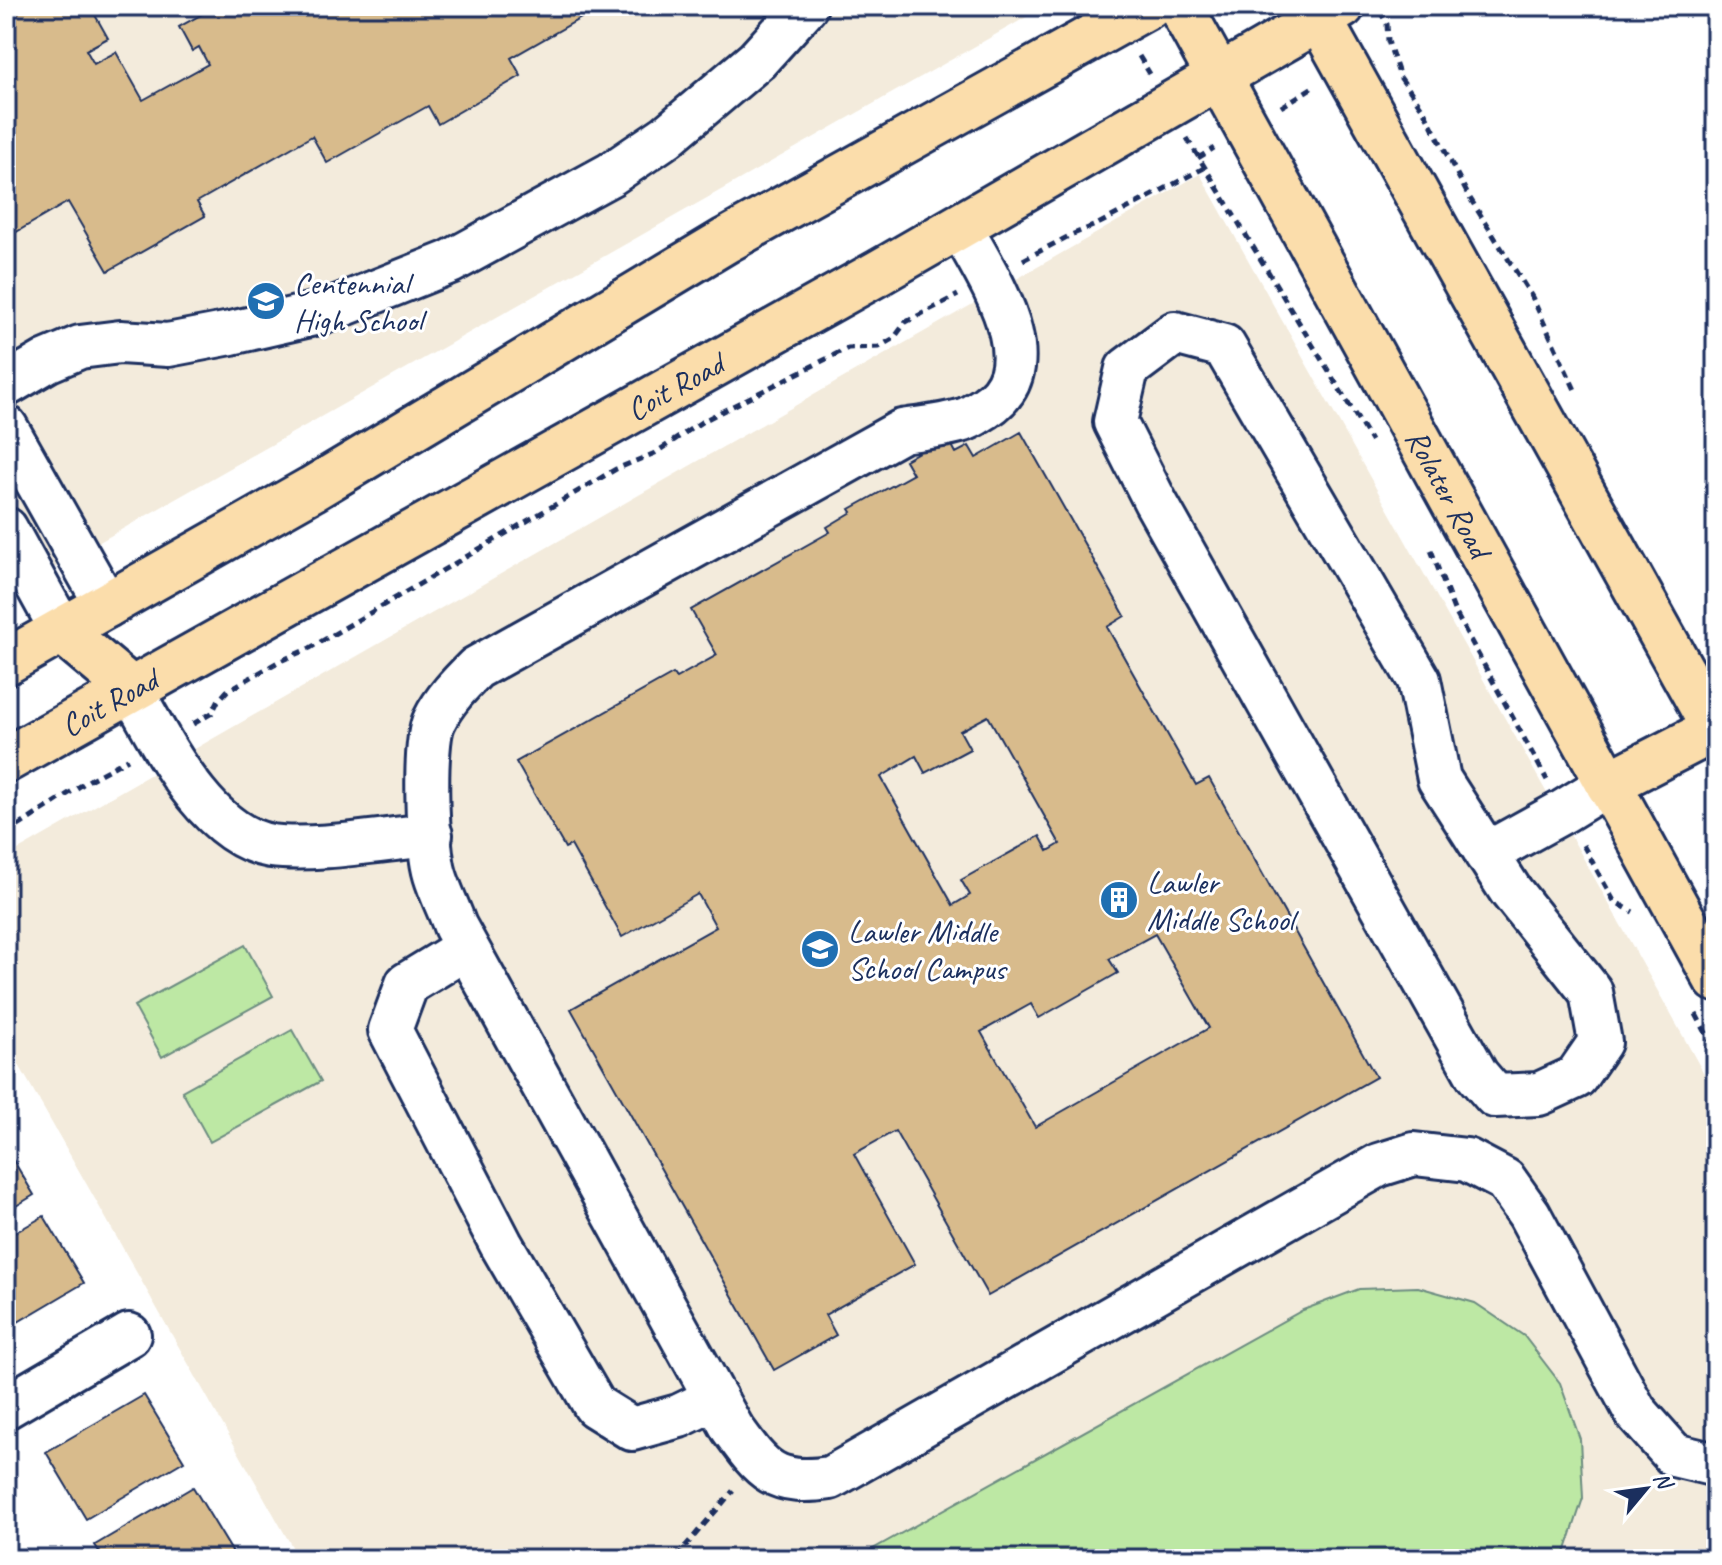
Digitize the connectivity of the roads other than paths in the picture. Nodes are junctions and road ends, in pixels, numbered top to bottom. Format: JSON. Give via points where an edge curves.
{"nodes":[{"id":1,"x":806,"y":6,"type":"edge"},
{"id":2,"x":1148,"y":6,"type":"edge"},
{"id":3,"x":1180,"y":6,"type":"edge"},
{"id":4,"x":1325,"y":10,"type":"edge"},
{"id":5,"x":1219,"y":77,"type":"junction"},
{"id":6,"x":960,"y":226,"type":"junction"},
{"id":7,"x":6,"y":385,"type":"edge"},
{"id":8,"x":6,"y":427,"type":"edge"},
{"id":9,"x":6,"y":529,"type":"edge"},
{"id":10,"x":107,"y":606,"type":"junction"},
{"id":11,"x":62,"y":631,"type":"junction"},
{"id":12,"x":6,"y":662,"type":"edge"},
{"id":13,"x":131,"y":689,"type":"junction"},
{"id":14,"x":1715,"y":730,"type":"edge"},
{"id":15,"x":6,"y":760,"type":"edge"},
{"id":16,"x":1608,"y":784,"type":"junction"},
{"id":17,"x":431,"y":835,"type":"junction"},
{"id":18,"x":1486,"y":854,"type":"junction"},
{"id":19,"x":466,"y":948,"type":"junction"},
{"id":20,"x":1706,"y":996,"type":"edge"},
{"id":21,"x":129,"y":1335,"type":"dead end"},
{"id":22,"x":716,"y":1398,"type":"junction"},
{"id":23,"x":6,"y":1407,"type":"edge"},
{"id":24,"x":1716,"y":1465,"type":"edge"}],
"edges":[{"from":1,"to":7,"type":"street","via":[[757,60],[667,136],[611,174],[450,262],[327,311],[231,333],[168,345],[90,344]]},
{"from":2,"to":10,"type":"main road","via":[[727,240]]},
{"from":3,"to":5,"type":"main road","name":"Rolater Road"},
{"from":4,"to":5,"type":"main road","name":"Coit Road"},
{"from":4,"to":14,"type":"main road","via":[[1346,67]]},
{"from":5,"to":6,"type":"main road","name":"Coit Road"},
{"from":5,"to":16,"type":"main road","name":"Rolater Road"},
{"from":6,"to":13,"type":"main road","name":"Coit Road"},
{"from":6,"to":17,"type":"street","via":[[1007,316],[1015,348],[1010,378],[997,400],[966,419],[902,431],[476,668],[447,698],[433,724],[426,767]]},
{"from":8,"to":10,"type":"street"},
{"from":9,"to":11,"type":"street"},
{"from":10,"to":11,"type":"main road"},
{"from":10,"to":13,"type":"main road"},
{"from":11,"to":12,"type":"main road"},
{"from":11,"to":13,"type":"main road"},
{"from":13,"to":15,"type":"main road","name":"Coit Road"},
{"from":13,"to":17,"type":"street","via":[[177,732],[207,809],[243,835],[269,846],[305,847]]},
{"from":14,"to":16,"type":"main road"},
{"from":16,"to":18,"type":"street"},
{"from":16,"to":20,"type":"main road","name":"Rolater Road"},
{"from":17,"to":19,"type":"street","via":[[434,872]]},
{"from":18,"to":18,"type":"street","via":[[1439,779],[1419,680],[1224,346],[1175,333],[1127,369],[1115,422],[1477,1075],[1495,1096],[1539,1094],[1576,1077],[1600,1042],[1591,992]]},
{"from":19,"to":22,"type":"street"},
{"from":19,"to":22,"type":"street","via":[[407,984],[390,1030],[501,1244],[595,1406],[632,1429],[679,1416]]},
{"from":21,"to":23,"type":"street"},
{"from":22,"to":24,"type":"street","via":[[758,1464],[780,1477],[830,1478],[1379,1165],[1414,1154],[1467,1160],[1505,1180],[1529,1214],[1635,1411],[1674,1455]]}]}
